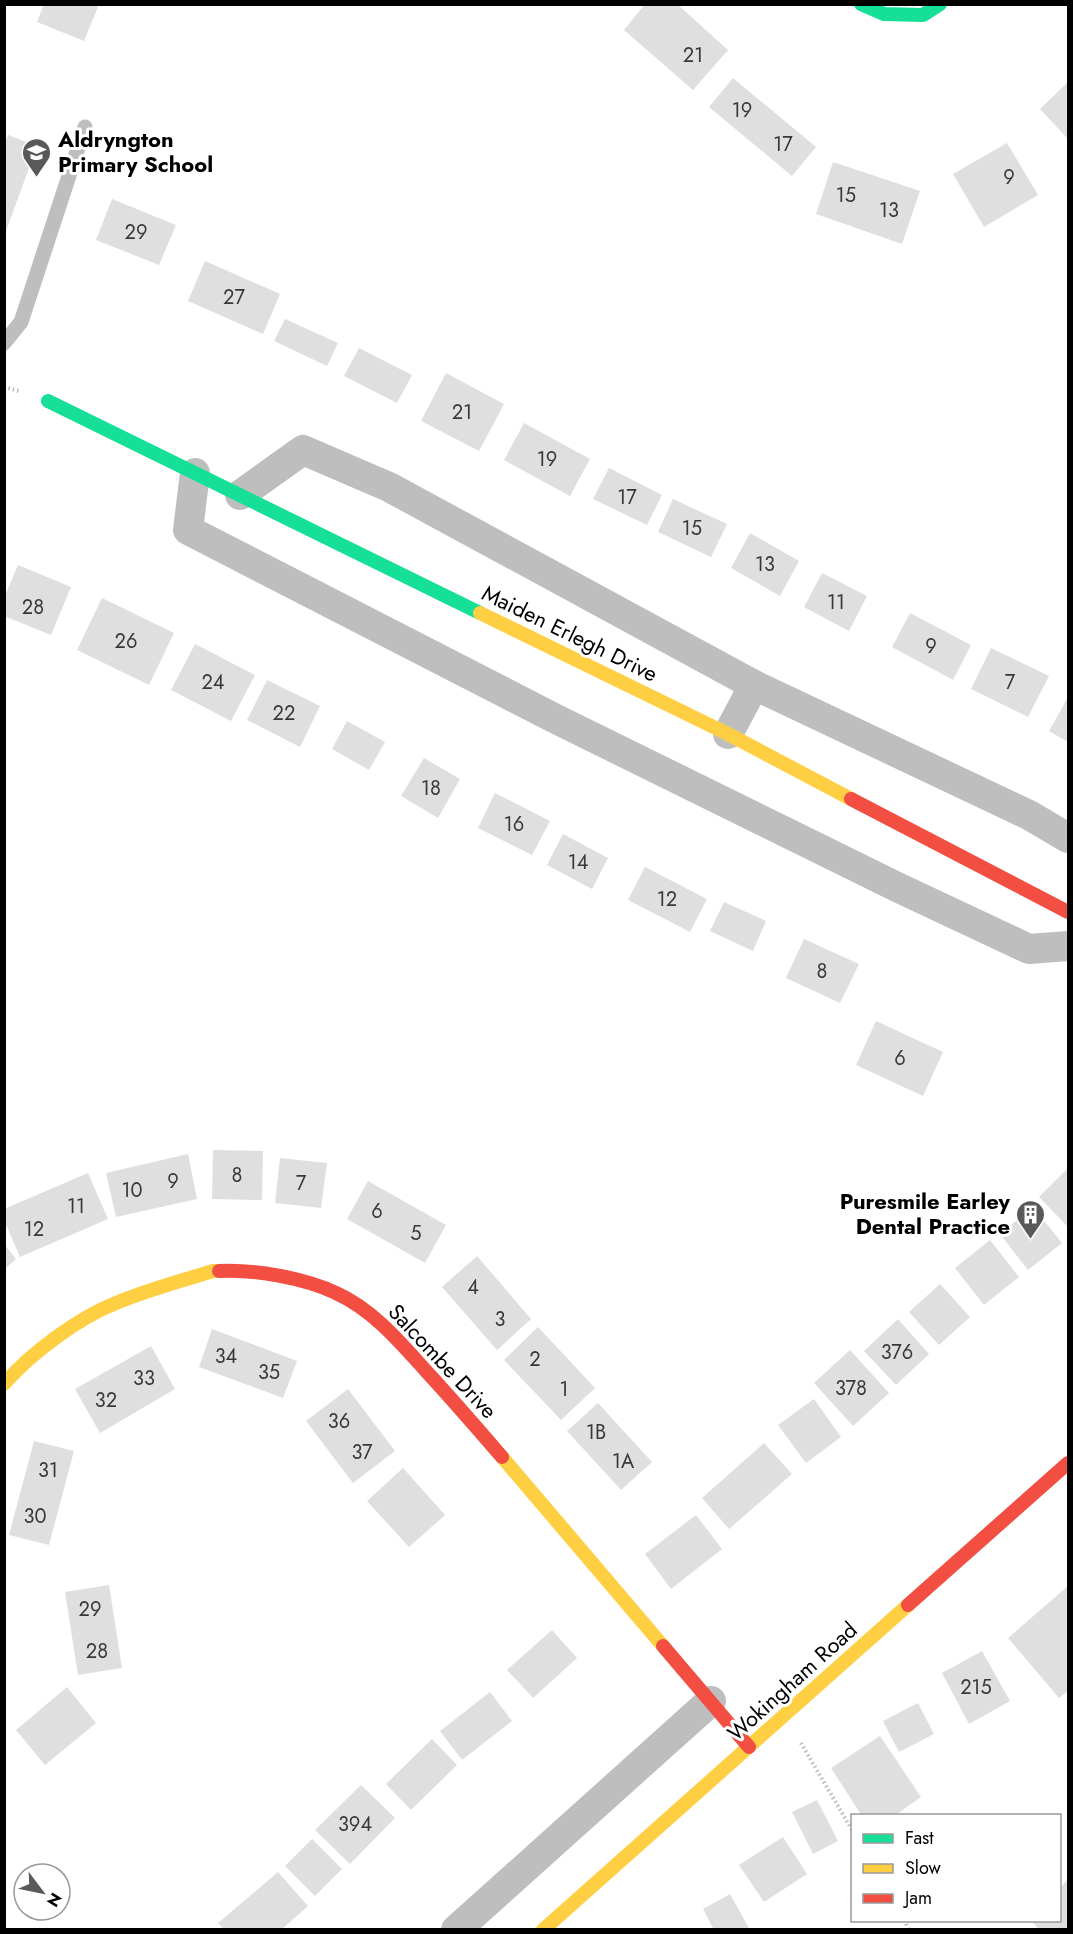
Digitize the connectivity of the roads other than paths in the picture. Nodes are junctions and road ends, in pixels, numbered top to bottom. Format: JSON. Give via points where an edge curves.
{"nodes":[{"id":1,"x":861,"y":4,"type":"edge"},
{"id":2,"x":940,"y":4,"type":"edge"},
{"id":3,"x":85,"y":127,"type":"dead end"},
{"id":4,"x":4,"y":343,"type":"edge"},
{"id":5,"x":48,"y":401,"type":"dead end"},
{"id":6,"x":195,"y":473,"type":"junction"},
{"id":7,"x":240,"y":495,"type":"junction"},
{"id":8,"x":754,"y":685,"type":"junction"},
{"id":9,"x":728,"y":734,"type":"junction"},
{"id":10,"x":1068,"y":838,"type":"edge"},
{"id":11,"x":1068,"y":912,"type":"edge"},
{"id":12,"x":1068,"y":946,"type":"edge"},
{"id":13,"x":4,"y":1384,"type":"edge"},
{"id":14,"x":1068,"y":1463,"type":"edge"},
{"id":15,"x":711,"y":1701,"type":"junction"},
{"id":16,"x":749,"y":1747,"type":"junction"},
{"id":17,"x":456,"y":1929,"type":"edge"},
{"id":18,"x":543,"y":1929,"type":"edge"}],
"edges":[{"from":1,"to":2,"type":"street","via":[[884,14],[923,15]]},
{"from":3,"to":4,"type":"lane","via":[[21,322]]},
{"from":5,"to":6,"type":"street","name":"Maiden Erlegh Drive"},
{"from":6,"to":7,"type":"street","name":"Maiden Erlegh Drive"},
{"from":6,"to":12,"type":"street","via":[[188,530],[556,719],[1029,949]]},
{"from":7,"to":8,"type":"street","via":[[303,450],[389,488]]},
{"from":7,"to":9,"type":"street","name":"Maiden Erlegh Drive"},
{"from":8,"to":9,"type":"street"},
{"from":8,"to":10,"type":"street","via":[[1029,815]]},
{"from":9,"to":11,"type":"street","name":"Maiden Erlegh Drive"},
{"from":13,"to":15,"type":"street","name":"Salcombe Drive","via":[[65,1331],[115,1303],[213,1271],[260,1273],[337,1293],[392,1333]]},
{"from":14,"to":16,"type":"street","name":"Wokingham Road"},
{"from":15,"to":16,"type":"street","name":"Salcombe Drive"},
{"from":15,"to":17,"type":"street"},
{"from":16,"to":18,"type":"street","name":"Wokingham Road"}]}
